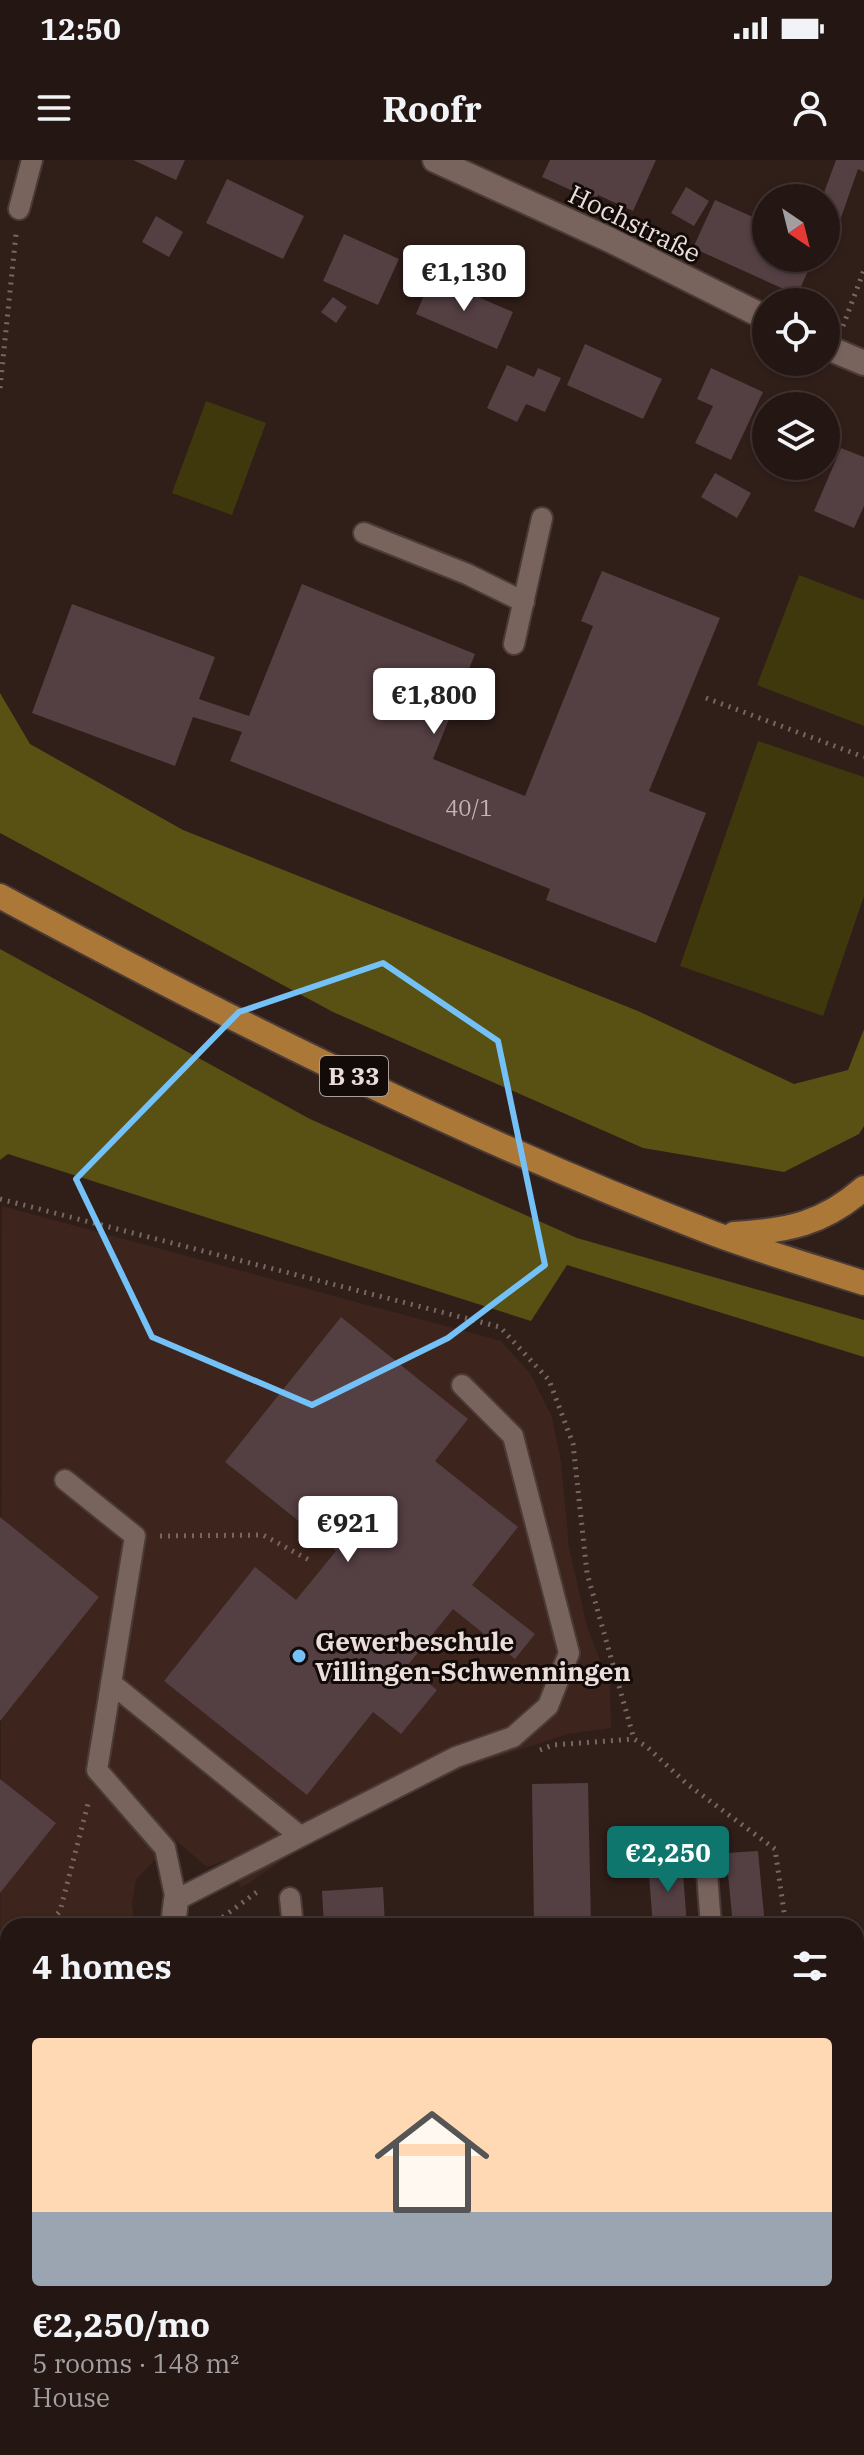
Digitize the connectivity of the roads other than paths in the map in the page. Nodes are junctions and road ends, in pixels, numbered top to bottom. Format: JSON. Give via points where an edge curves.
{"nodes":[{"id":1,"x":32,"y":160,"type":"edge"},
{"id":2,"x":435,"y":160,"type":"edge"},
{"id":3,"x":19,"y":209,"type":"road end"},
{"id":4,"x":752,"y":311,"type":"edge"},
{"id":5,"x":840,"y":353,"type":"edge"},
{"id":6,"x":864,"y":363,"type":"edge"},
{"id":7,"x":542,"y":518,"type":"dead end"},
{"id":8,"x":364,"y":533,"type":"dead end"},
{"id":9,"x":524,"y":602,"type":"junction"},
{"id":10,"x":514,"y":644,"type":"dead end"},
{"id":11,"x":0,"y":896,"type":"edge"},
{"id":12,"x":864,"y":1188,"type":"edge"},
{"id":13,"x":718,"y":1235,"type":"junction"},
{"id":14,"x":864,"y":1283,"type":"edge"},
{"id":15,"x":462,"y":1385,"type":"dead end"},
{"id":16,"x":65,"y":1480,"type":"dead end"},
{"id":17,"x":111,"y":1683,"type":"junction"},
{"id":18,"x":300,"y":1836,"type":"junction"},
{"id":19,"x":705,"y":1847,"type":"dead end"},
{"id":20,"x":290,"y":1898,"type":"dead end"},
{"id":21,"x":176,"y":1900,"type":"junction"},
{"id":22,"x":174,"y":1918,"type":"edge"},
{"id":23,"x":292,"y":1918,"type":"edge"},
{"id":24,"x":710,"y":1918,"type":"edge"}],
"edges":[{"from":1,"to":3,"type":"lane"},
{"from":2,"to":4,"type":"street","name":"Hochstraße"},
{"from":5,"to":6,"type":"street"},
{"from":7,"to":9,"type":"lane"},
{"from":8,"to":9,"type":"lane"},
{"from":9,"to":10,"type":"lane"},
{"from":11,"to":13,"type":"main road","number":"B 33","via":[[406,1101],[568,1175]]},
{"from":12,"to":13,"type":"main road","via":[[849,1202],[802,1226]]},
{"from":13,"to":14,"type":"main road","number":"B 33"},
{"from":15,"to":18,"type":"lane","via":[[513,1436],[569,1653],[548,1706],[513,1737],[456,1757]]},
{"from":16,"to":17,"type":"lane","via":[[135,1536]]},
{"from":17,"to":18,"type":"lane"},
{"from":17,"to":21,"type":"lane","via":[[97,1770],[165,1848]]},
{"from":18,"to":21,"type":"lane"},
{"from":19,"to":24,"type":"lane"},
{"from":20,"to":23,"type":"lane"},
{"from":21,"to":22,"type":"street"}]}
